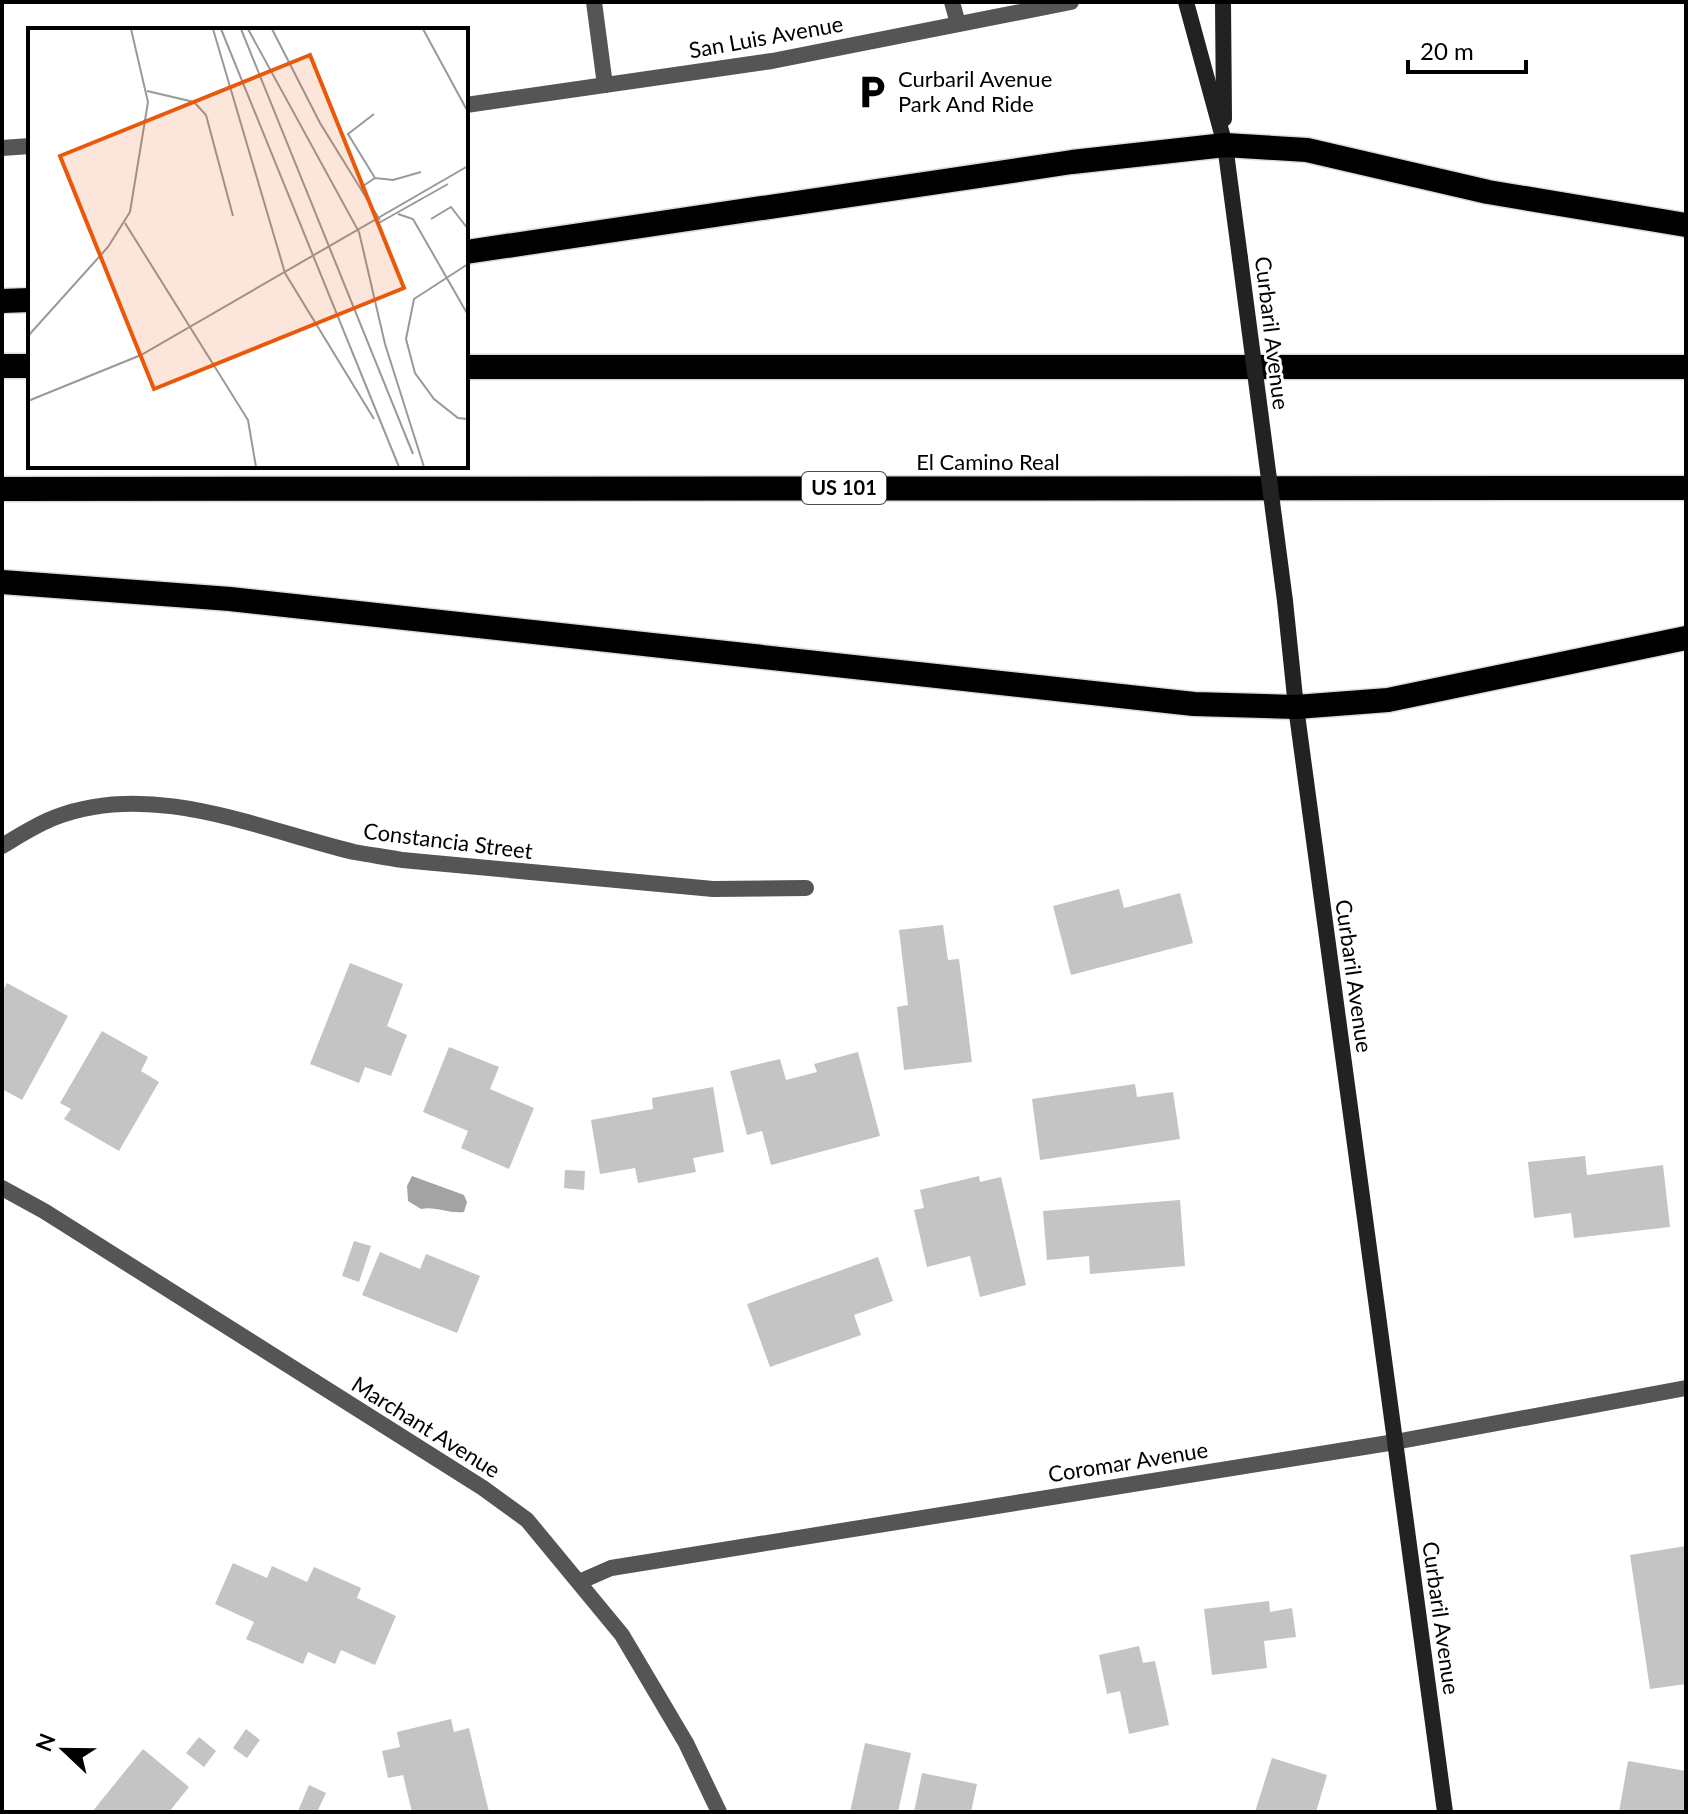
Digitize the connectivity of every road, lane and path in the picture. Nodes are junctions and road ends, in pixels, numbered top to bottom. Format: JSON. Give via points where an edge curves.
{"nodes":[{"id":1,"x":594,"y":2,"type":"edge"},
{"id":2,"x":952,"y":2,"type":"edge"},
{"id":3,"x":1071,"y":2,"type":"edge"},
{"id":4,"x":1186,"y":2,"type":"edge"},
{"id":5,"x":1223,"y":2,"type":"edge"},
{"id":6,"x":958,"y":24,"type":"junction"},
{"id":7,"x":605,"y":85,"type":"junction"},
{"id":8,"x":468,"y":105,"type":"edge"},
{"id":9,"x":1225,"y":145,"type":"junction"},
{"id":10,"x":28,"y":146,"type":"edge"},
{"id":11,"x":2,"y":148,"type":"edge"},
{"id":12,"x":1686,"y":225,"type":"edge"},
{"id":13,"x":468,"y":252,"type":"edge"},
{"id":14,"x":28,"y":300,"type":"edge"},
{"id":15,"x":2,"y":301,"type":"edge"},
{"id":16,"x":2,"y":366,"type":"edge"},
{"id":17,"x":28,"y":366,"type":"edge"},
{"id":18,"x":468,"y":367,"type":"edge"},
{"id":19,"x":1686,"y":367,"type":"edge"},
{"id":20,"x":1686,"y":488,"type":"edge"},
{"id":21,"x":2,"y":489,"type":"edge"},
{"id":22,"x":2,"y":582,"type":"edge"},
{"id":23,"x":1686,"y":638,"type":"edge"},
{"id":24,"x":1296,"y":707,"type":"junction"},
{"id":25,"x":2,"y":846,"type":"edge"},
{"id":26,"x":806,"y":888,"type":"dead end"},
{"id":27,"x":2,"y":1188,"type":"edge"},
{"id":28,"x":1686,"y":1388,"type":"edge"},
{"id":29,"x":1395,"y":1442,"type":"junction"},
{"id":30,"x":579,"y":1582,"type":"junction"},
{"id":31,"x":719,"y":1812,"type":"edge"},
{"id":32,"x":1445,"y":1812,"type":"edge"}],
"edges":[{"from":1,"to":7,"type":"street"},
{"from":2,"to":6,"type":"street"},
{"from":3,"to":6,"type":"street","name":"San Luis Avenue"},
{"from":4,"to":9,"type":"main road","name":"Curbaril Avenue"},
{"from":5,"to":9,"type":"main road","name":"Curbaril Avenue"},
{"from":6,"to":7,"type":"street","name":"San Luis Avenue","via":[[772,61]]},
{"from":7,"to":8,"type":"street","name":"San Luis Avenue"},
{"from":9,"to":12,"type":"highway","via":[[1307,150],[1488,192]]},
{"from":9,"to":13,"type":"highway","via":[[1056,164]]},
{"from":9,"to":24,"type":"main road","name":"Curbaril Avenue","bridge":true},
{"from":10,"to":11,"type":"street"},
{"from":14,"to":15,"type":"highway"},
{"from":16,"to":17,"type":"highway"},
{"from":18,"to":19,"type":"highway"},
{"from":20,"to":21,"type":"highway","name":"El Camino Real","number":"US 101"},
{"from":22,"to":24,"type":"highway","via":[[230,599],[1194,704]]},
{"from":23,"to":24,"type":"highway","via":[[1388,700]]},
{"from":24,"to":29,"type":"main road","name":"Curbaril Avenue"},
{"from":25,"to":26,"type":"street","name":"Constancia Street","via":[[56,817],[112,804],[153,804],[402,860],[713,889]]},
{"from":27,"to":30,"type":"street","name":"Marchant Avenue","via":[[483,1488],[527,1520]]},
{"from":28,"to":29,"type":"street","name":"Coromar Avenue"},
{"from":29,"to":30,"type":"street","name":"Coromar Avenue","via":[[611,1568]]},
{"from":29,"to":32,"type":"main road","name":"Curbaril Avenue"},
{"from":30,"to":31,"type":"street","name":"Marchant Avenue","via":[[622,1635],[686,1743]]}]}
